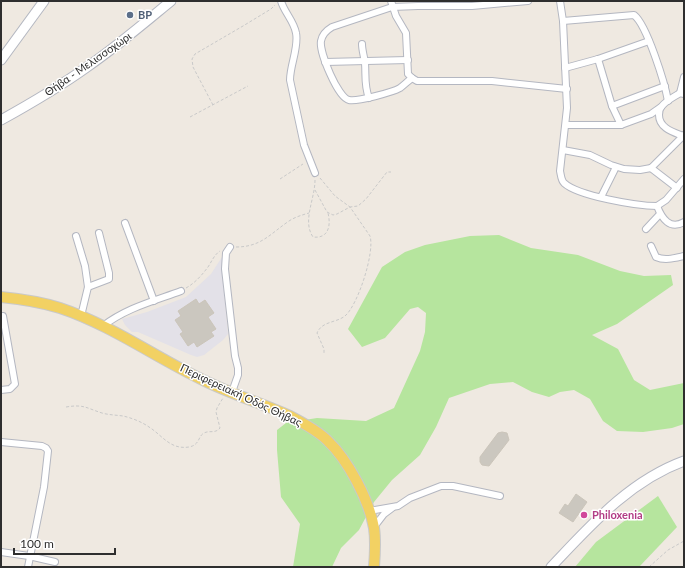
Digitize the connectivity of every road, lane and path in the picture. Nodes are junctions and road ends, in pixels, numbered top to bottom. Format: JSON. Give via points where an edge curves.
{"nodes":[{"id":1,"x":44,"y":1,"type":"edge"},
{"id":2,"x":170,"y":1,"type":"edge"},
{"id":3,"x":528,"y":1,"type":"edge"},
{"id":4,"x":560,"y":1,"type":"edge"},
{"id":5,"x":279,"y":2,"type":"edge"},
{"id":6,"x":392,"y":4,"type":"edge"},
{"id":7,"x":563,"y":21,"type":"junction"},
{"id":8,"x":649,"y":41,"type":"junction"},
{"id":9,"x":362,"y":44,"type":"dead end"},
{"id":10,"x":598,"y":59,"type":"junction"},
{"id":11,"x":1,"y":60,"type":"edge"},
{"id":12,"x":408,"y":60,"type":"junction"},
{"id":13,"x":365,"y":61,"type":"junction"},
{"id":14,"x":325,"y":62,"type":"junction"},
{"id":15,"x":565,"y":68,"type":"junction"},
{"id":16,"x":684,"y":77,"type":"edge"},
{"id":17,"x":412,"y":78,"type":"junction"},
{"id":18,"x":248,"y":86,"type":"dead end"},
{"id":19,"x":665,"y":86,"type":"junction"},
{"id":20,"x":567,"y":89,"type":"junction"},
{"id":21,"x":682,"y":94,"type":"edge"},
{"id":22,"x":369,"y":98,"type":"junction"},
{"id":23,"x":668,"y":101,"type":"junction"},
{"id":24,"x":213,"y":105,"type":"junction"},
{"id":25,"x":612,"y":106,"type":"junction"},
{"id":26,"x":661,"y":107,"type":"junction"},
{"id":27,"x":190,"y":118,"type":"dead end"},
{"id":28,"x":1,"y":120,"type":"edge"},
{"id":29,"x":566,"y":125,"type":"junction"},
{"id":30,"x":621,"y":125,"type":"junction"},
{"id":31,"x":684,"y":136,"type":"edge"},
{"id":32,"x":563,"y":150,"type":"junction"},
{"id":33,"x":310,"y":159,"type":"junction"},
{"id":34,"x":616,"y":167,"type":"junction"},
{"id":35,"x":651,"y":168,"type":"junction"},
{"id":36,"x":391,"y":172,"type":"dead end"},
{"id":37,"x":315,"y":173,"type":"junction"},
{"id":38,"x":280,"y":178,"type":"dead end"},
{"id":39,"x":684,"y":179,"type":"edge"},
{"id":40,"x":677,"y":188,"type":"junction"},
{"id":41,"x":315,"y":190,"type":"junction"},
{"id":42,"x":601,"y":197,"type":"junction"},
{"id":43,"x":657,"y":206,"type":"junction"},
{"id":44,"x":350,"y":208,"type":"junction"},
{"id":45,"x":327,"y":212,"type":"junction"},
{"id":46,"x":309,"y":213,"type":"junction"},
{"id":47,"x":660,"y":214,"type":"junction"},
{"id":48,"x":684,"y":222,"type":"edge"},
{"id":49,"x":125,"y":223,"type":"dead end"},
{"id":50,"x":646,"y":229,"type":"dead end"},
{"id":51,"x":99,"y":234,"type":"dead end"},
{"id":52,"x":76,"y":236,"type":"dead end"},
{"id":53,"x":651,"y":246,"type":"dead end"},
{"id":54,"x":230,"y":247,"type":"junction"},
{"id":55,"x":684,"y":256,"type":"edge"},
{"id":56,"x":88,"y":287,"type":"junction"},
{"id":57,"x":181,"y":291,"type":"joint"},
{"id":58,"x":1,"y":297,"type":"edge"},
{"id":59,"x":154,"y":301,"type":"junction"},
{"id":60,"x":3,"y":316,"type":"dead end"},
{"id":61,"x":81,"y":316,"type":"junction"},
{"id":62,"x":103,"y":326,"type":"junction"},
{"id":63,"x":324,"y":354,"type":"dead end"},
{"id":64,"x":1,"y":390,"type":"edge"},
{"id":65,"x":230,"y":391,"type":"junction"},
{"id":66,"x":66,"y":407,"type":"dead end"},
{"id":67,"x":1,"y":442,"type":"edge"},
{"id":68,"x":684,"y":462,"type":"edge"},
{"id":69,"x":500,"y":496,"type":"dead end"},
{"id":70,"x":392,"y":508,"type":"junction"},
{"id":71,"x":368,"y":510,"type":"junction"},
{"id":72,"x":374,"y":527,"type":"junction"},
{"id":73,"x":684,"y":541,"type":"edge"},
{"id":74,"x":1,"y":552,"type":"edge"},
{"id":75,"x":29,"y":556,"type":"junction"},
{"id":76,"x":55,"y":562,"type":"dead end"},
{"id":77,"x":28,"y":567,"type":"edge"},
{"id":78,"x":374,"y":567,"type":"edge"},
{"id":79,"x":551,"y":567,"type":"edge"},
{"id":80,"x":650,"y":567,"type":"edge"}],
"edges":[{"from":1,"to":11,"type":"street"},
{"from":2,"to":28,"type":"street","name":"Θήβα - Μελισσοχώρι","via":[[88,67]]},
{"from":3,"to":6,"type":"street","via":[[472,6]]},
{"from":4,"to":7,"type":"street"},
{"from":5,"to":24,"type":"path","via":[[195,54],[192,59],[193,67]]},
{"from":5,"to":33,"type":"street","via":[[296,33],[290,80],[304,145]]},
{"from":6,"to":12,"type":"street","via":[[406,33]]},
{"from":6,"to":14,"type":"street","via":[[327,30],[321,41]]},
{"from":7,"to":8,"type":"street","via":[[634,15],[640,21]]},
{"from":7,"to":15,"type":"street"},
{"from":8,"to":10,"type":"street"},
{"from":8,"to":19,"type":"street"},
{"from":9,"to":13,"type":"street"},
{"from":10,"to":15,"type":"street"},
{"from":10,"to":25,"type":"street"},
{"from":12,"to":13,"type":"street"},
{"from":12,"to":17,"type":"street","via":[[408,74]]},
{"from":13,"to":14,"type":"street"},
{"from":13,"to":22,"type":"street","via":[[365,82]]},
{"from":14,"to":22,"type":"street","via":[[342,97],[350,100]]},
{"from":15,"to":20,"type":"street"},
{"from":16,"to":21,"type":"street"},
{"from":17,"to":20,"type":"street","via":[[429,81],[492,81]]},
{"from":17,"to":22,"type":"street","via":[[399,89]]},
{"from":18,"to":24,"type":"path"},
{"from":19,"to":23,"type":"street"},
{"from":19,"to":25,"type":"street"},
{"from":20,"to":29,"type":"street"},
{"from":21,"to":23,"type":"street"},
{"from":23,"to":26,"type":"street"},
{"from":24,"to":27,"type":"path"},
{"from":25,"to":30,"type":"street"},
{"from":26,"to":30,"type":"street","via":[[652,114]]},
{"from":26,"to":31,"type":"street","via":[[661,124],[670,131]]},
{"from":29,"to":30,"type":"street"},
{"from":29,"to":32,"type":"street"},
{"from":31,"to":35,"type":"street"},
{"from":32,"to":34,"type":"street","via":[[590,155]]},
{"from":32,"to":42,"type":"street","via":[[560,171],[563,182],[570,187]]},
{"from":33,"to":37,"type":"street"},
{"from":33,"to":38,"type":"path"},
{"from":34,"to":35,"type":"street","via":[[624,170]]},
{"from":34,"to":42,"type":"street"},
{"from":35,"to":40,"type":"street"},
{"from":36,"to":44,"type":"path","via":[[387,172],[366,199],[358,206]]},
{"from":37,"to":41,"type":"path"},
{"from":37,"to":44,"type":"path"},
{"from":39,"to":40,"type":"street"},
{"from":40,"to":43,"type":"street"},
{"from":41,"to":45,"type":"path"},
{"from":41,"to":46,"type":"path"},
{"from":42,"to":43,"type":"street","via":[[644,206]]},
{"from":43,"to":47,"type":"street"},
{"from":44,"to":45,"type":"path","via":[[333,215]]},
{"from":44,"to":63,"type":"path","via":[[372,240],[370,257],[350,311],[318,330]]},
{"from":45,"to":46,"type":"path","via":[[330,223],[326,234],[318,238],[313,237],[311,233]]},
{"from":46,"to":54,"type":"path","via":[[289,221],[259,243]]},
{"from":47,"to":48,"type":"street","via":[[672,224]]},
{"from":47,"to":50,"type":"street"},
{"from":49,"to":59,"type":"street"},
{"from":51,"to":56,"type":"street","via":[[109,279]]},
{"from":52,"to":56,"type":"street"},
{"from":53,"to":55,"type":"street","via":[[656,257],[660,259]]},
{"from":54,"to":57,"type":"path","via":[[217,252],[192,285]]},
{"from":54,"to":65,"type":"street","via":[[226,253],[225,269],[238,375]]},
{"from":56,"to":61,"type":"street"},
{"from":57,"to":59,"type":"street"},
{"from":58,"to":61,"type":"main road","name":"Περιφερειακή Οδός Θήβας","via":[[43,303]]},
{"from":59,"to":62,"type":"street","via":[[125,311]]},
{"from":60,"to":64,"type":"street","via":[[15,384],[10,389]]},
{"from":61,"to":62,"type":"main road","name":"Περιφερειακή Οδός Θήβας"},
{"from":62,"to":65,"type":"main road","name":"Περιφερειακή Οδός Θήβας","via":[[203,380]]},
{"from":65,"to":66,"type":"path","via":[[217,408],[220,428],[218,431],[204,433],[196,444],[190,447],[176,446],[150,427],[129,418],[76,405]]},
{"from":65,"to":71,"type":"main road","name":"Περιφερειακή Οδός Θήβας","via":[[297,420],[327,440],[344,459],[358,484]]},
{"from":67,"to":75,"type":"street","via":[[42,446],[48,451],[44,487]]},
{"from":68,"to":79,"type":"street","via":[[671,466],[647,480],[614,504]]},
{"from":69,"to":70,"type":"street","via":[[453,486],[441,486]]},
{"from":70,"to":71,"type":"street"},
{"from":70,"to":72,"type":"street"},
{"from":71,"to":72,"type":"main road","name":"Περιφερειακή Οδός Θήβας"},
{"from":72,"to":78,"type":"main road","name":"Περιφερειακή Οδός Θήβας"},
{"from":73,"to":80,"type":"path","via":[[668,550]]},
{"from":74,"to":75,"type":"street"},
{"from":75,"to":76,"type":"street"},
{"from":75,"to":77,"type":"street"}]}
